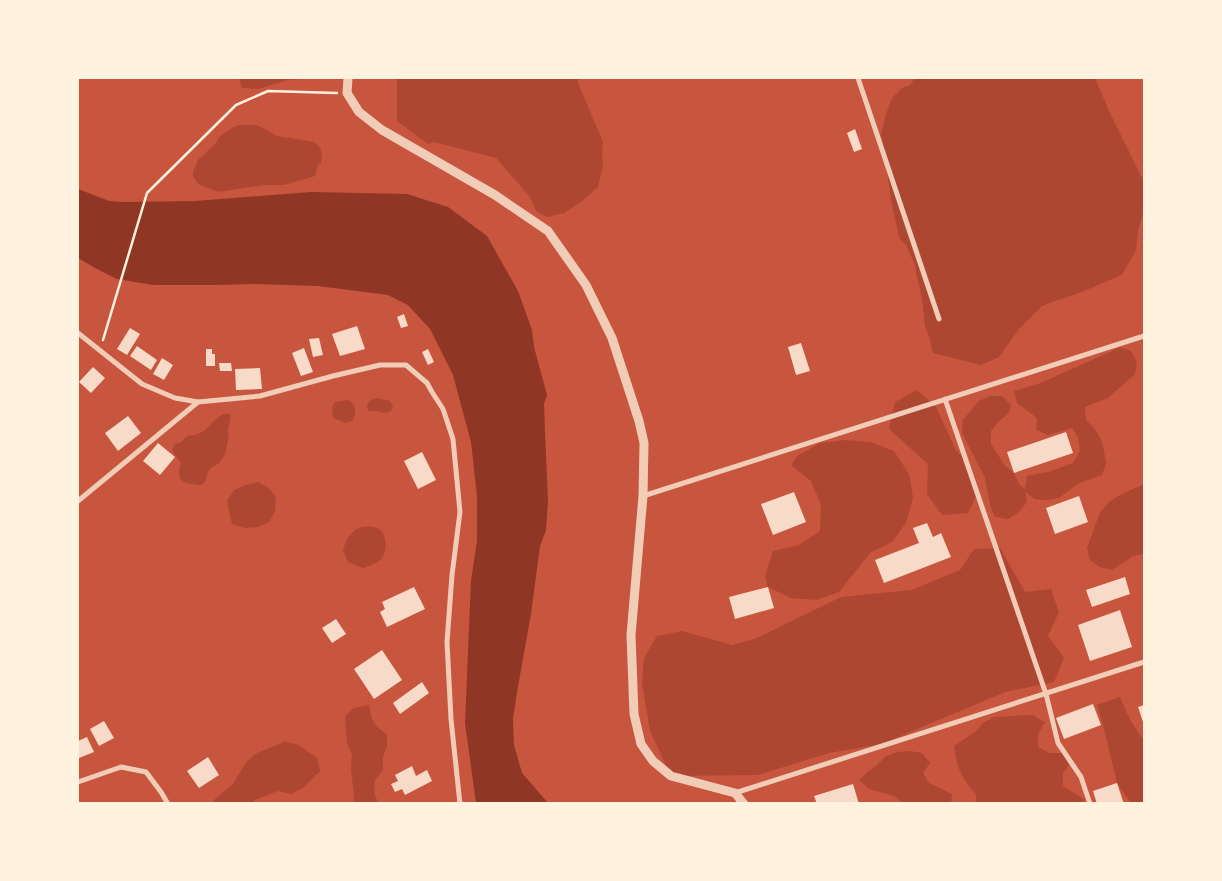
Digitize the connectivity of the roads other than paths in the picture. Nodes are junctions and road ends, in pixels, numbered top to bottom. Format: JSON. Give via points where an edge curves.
{"nodes":[{"id":1,"x":348,"y":78,"type":"edge"},
{"id":2,"x":858,"y":78,"type":"edge"},
{"id":3,"x":939,"y":319,"type":"dead end"},
{"id":4,"x":78,"y":333,"type":"edge"},
{"id":5,"x":1144,"y":336,"type":"edge"},
{"id":6,"x":945,"y":399,"type":"junction"},
{"id":7,"x":198,"y":402,"type":"junction"},
{"id":8,"x":643,"y":496,"type":"junction"},
{"id":9,"x":78,"y":501,"type":"edge"},
{"id":10,"x":1144,"y":662,"type":"edge"},
{"id":11,"x":1046,"y":694,"type":"junction"},
{"id":12,"x":78,"y":782,"type":"edge"},
{"id":13,"x":736,"y":793,"type":"junction"},
{"id":14,"x":168,"y":804,"type":"edge"},
{"id":15,"x":460,"y":804,"type":"edge"},
{"id":16,"x":744,"y":804,"type":"edge"},
{"id":17,"x":1090,"y":804,"type":"edge"}],
"edges":[{"from":1,"to":8,"type":"street","via":[[347,93],[360,112],[382,130],[495,195],[548,231],[586,285],[612,338],[644,443]]},
{"from":2,"to":3,"type":"street"},
{"from":4,"to":7,"type":"street","via":[[142,384],[175,398]]},
{"from":5,"to":6,"type":"street"},
{"from":6,"to":8,"type":"street"},
{"from":6,"to":11,"type":"street"},
{"from":7,"to":9,"type":"street"},
{"from":7,"to":15,"type":"street","via":[[260,396],[380,365],[406,365],[427,383],[443,408],[453,439],[460,512],[447,642]]},
{"from":8,"to":13,"type":"street","via":[[631,635],[634,714],[642,744],[653,761],[671,776]]},
{"from":10,"to":11,"type":"street"},
{"from":11,"to":13,"type":"street"},
{"from":11,"to":17,"type":"street","via":[[1058,743],[1080,777]]},
{"from":12,"to":14,"type":"street","via":[[121,767],[146,772]]},
{"from":13,"to":16,"type":"street"}]}
